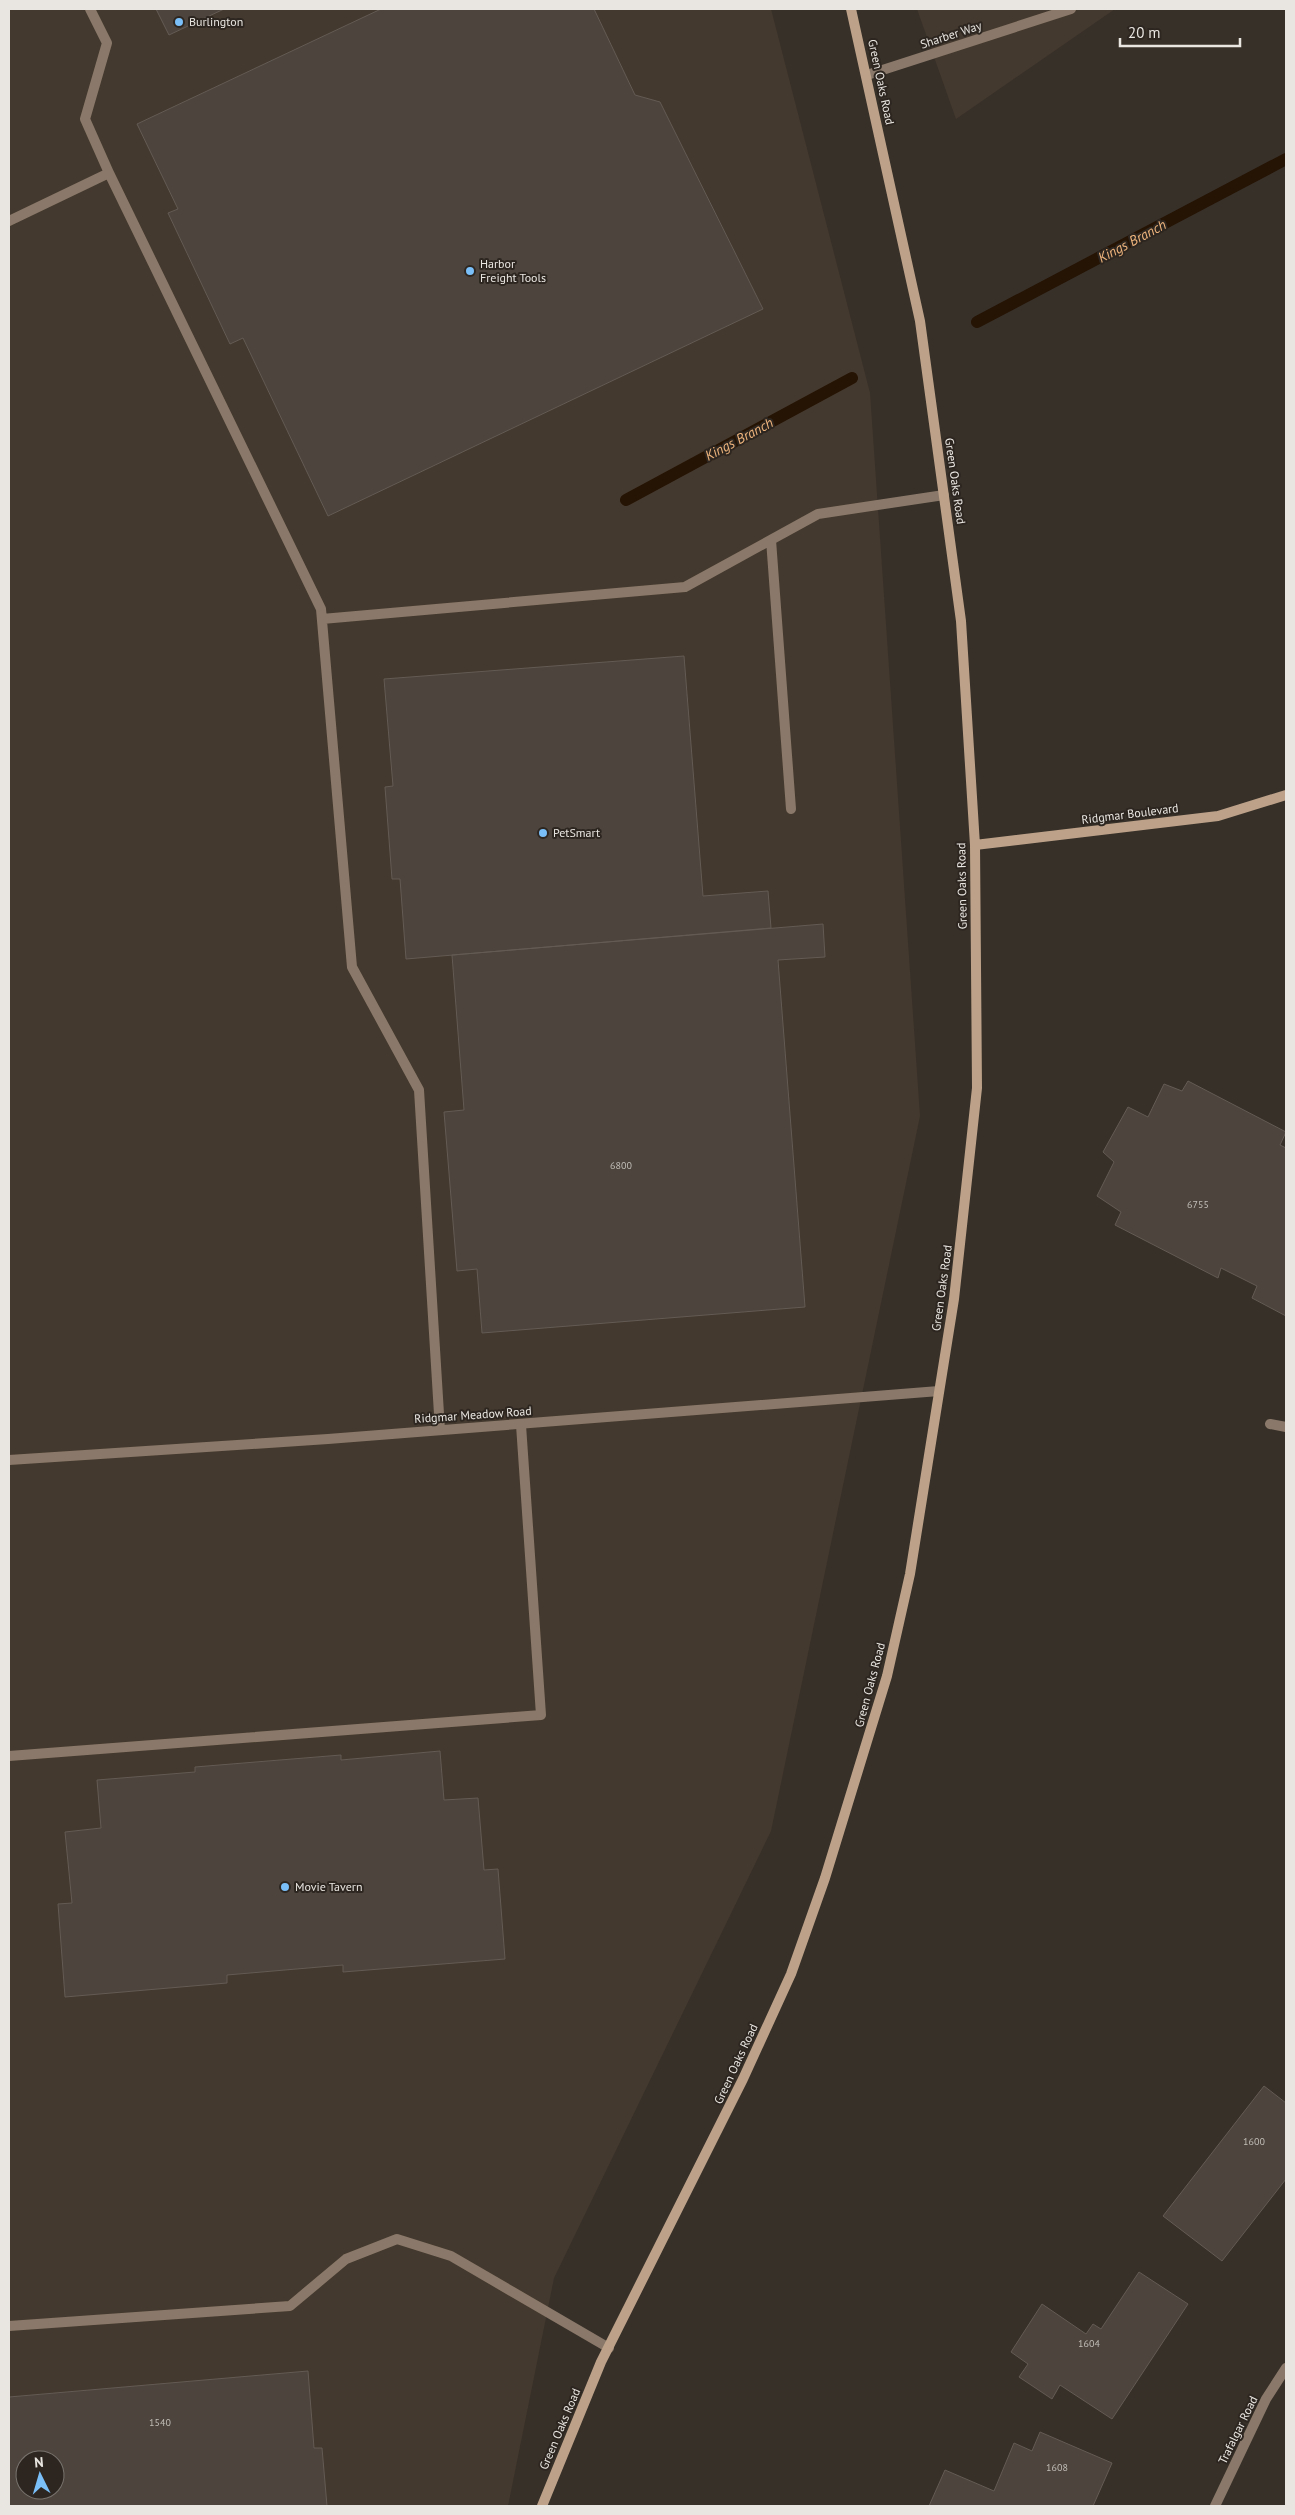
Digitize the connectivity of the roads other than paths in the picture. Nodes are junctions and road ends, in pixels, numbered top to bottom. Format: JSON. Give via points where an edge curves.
{"nodes":[{"id":1,"x":90,"y":9,"type":"edge"},
{"id":2,"x":852,"y":9,"type":"edge"},
{"id":3,"x":1071,"y":9,"type":"edge"},
{"id":4,"x":867,"y":75,"type":"junction"},
{"id":5,"x":109,"y":174,"type":"junction"},
{"id":6,"x":9,"y":221,"type":"edge"},
{"id":7,"x":944,"y":495,"type":"junction"},
{"id":8,"x":770,"y":540,"type":"junction"},
{"id":9,"x":322,"y":619,"type":"junction"},
{"id":10,"x":1286,"y":795,"type":"edge"},
{"id":11,"x":791,"y":809,"type":"dead end"},
{"id":12,"x":975,"y":845,"type":"junction"},
{"id":13,"x":939,"y":1391,"type":"junction"},
{"id":14,"x":520,"y":1424,"type":"junction"},
{"id":15,"x":1270,"y":1424,"type":"dead end"},
{"id":16,"x":1286,"y":1427,"type":"edge"},
{"id":17,"x":440,"y":1430,"type":"junction"},
{"id":18,"x":9,"y":1460,"type":"edge"},
{"id":19,"x":9,"y":1756,"type":"edge"},
{"id":20,"x":9,"y":2326,"type":"edge"},
{"id":21,"x":609,"y":2348,"type":"junction"},
{"id":22,"x":1286,"y":2368,"type":"edge"},
{"id":23,"x":542,"y":2506,"type":"edge"},
{"id":24,"x":1215,"y":2506,"type":"edge"}],
"edges":[{"from":1,"to":5,"type":"street","via":[[107,43],[85,118]]},
{"from":2,"to":4,"type":"main road","name":"Green Oaks Road"},
{"from":3,"to":4,"type":"street","name":"Sharber Way"},
{"from":4,"to":7,"type":"main road","name":"Green Oaks Road","via":[[920,321]]},
{"from":5,"to":6,"type":"street"},
{"from":5,"to":9,"type":"street","via":[[321,610]]},
{"from":7,"to":8,"type":"street","via":[[818,514]]},
{"from":7,"to":12,"type":"main road","name":"Green Oaks Road","via":[[961,621]]},
{"from":8,"to":9,"type":"street","via":[[685,587]]},
{"from":8,"to":11,"type":"street"},
{"from":9,"to":17,"type":"street","via":[[352,967],[419,1090]]},
{"from":10,"to":12,"type":"main road","name":"Ridgmar Boulevard","via":[[1218,816]]},
{"from":12,"to":13,"type":"main road","name":"Green Oaks Road","via":[[977,1088],[954,1299]]},
{"from":13,"to":14,"type":"street","name":"Ridgmar Meadow Road"},
{"from":13,"to":21,"type":"main road","name":"Green Oaks Road","via":[[910,1574],[887,1676],[825,1878],[791,1974],[744,2079]]},
{"from":14,"to":17,"type":"street","name":"Ridgmar Meadow Road"},
{"from":14,"to":19,"type":"street","via":[[541,1715]]},
{"from":15,"to":16,"type":"street"},
{"from":17,"to":18,"type":"street","name":"Ridgmar Meadow Road"},
{"from":20,"to":21,"type":"street","via":[[290,2306],[346,2259],[397,2239],[451,2256]]},
{"from":21,"to":23,"type":"main road","name":"Green Oaks Road"},
{"from":22,"to":24,"type":"street","name":"Trafalgar Road","via":[[1266,2399]]}]}
